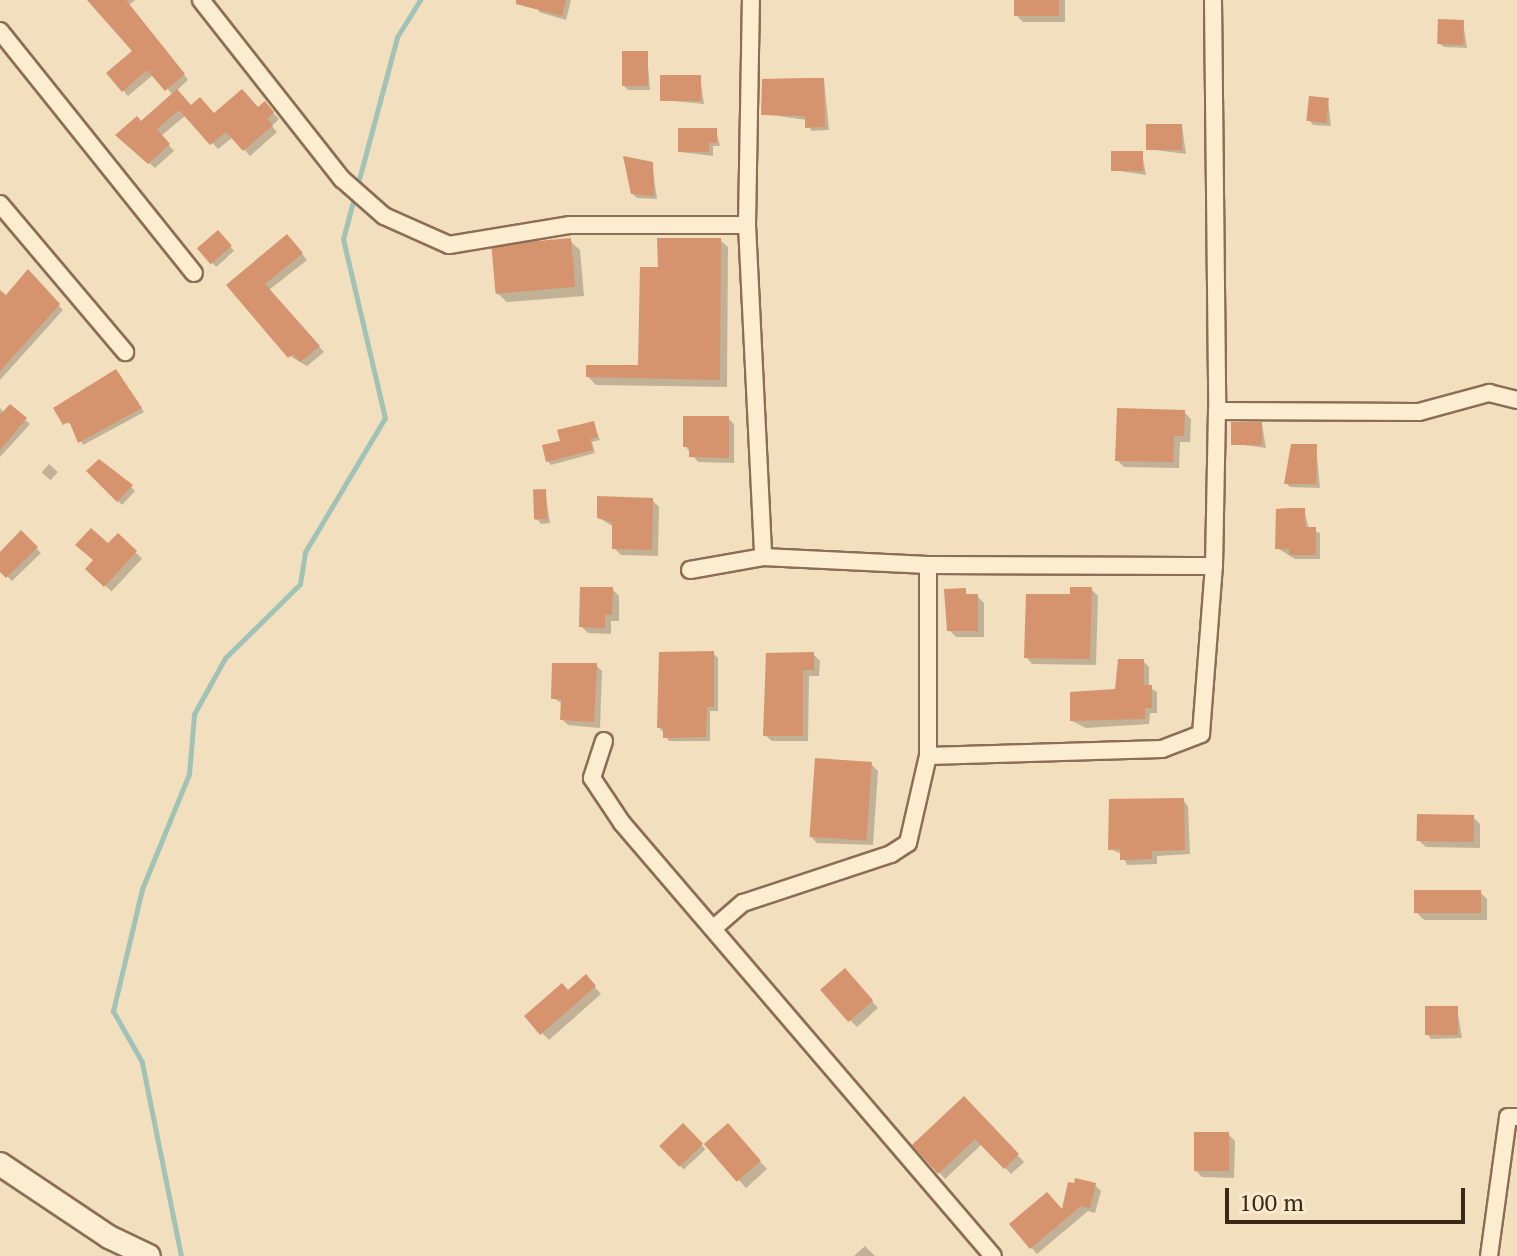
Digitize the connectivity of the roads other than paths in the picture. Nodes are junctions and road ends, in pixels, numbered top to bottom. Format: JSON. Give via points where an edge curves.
{"nodes":[{"id":1,"x":201,"y":0,"type":"edge"},
{"id":2,"x":751,"y":0,"type":"edge"},
{"id":3,"x":1213,"y":0,"type":"edge"},
{"id":4,"x":0,"y":31,"type":"edge"},
{"id":5,"x":3,"y":216,"type":"edge"},
{"id":6,"x":747,"y":225,"type":"junction"},
{"id":7,"x":194,"y":273,"type":"dead end"},
{"id":8,"x":125,"y":352,"type":"dead end"},
{"id":9,"x":1517,"y":400,"type":"edge"},
{"id":10,"x":1217,"y":411,"type":"junction"},
{"id":11,"x":763,"y":557,"type":"junction"},
{"id":12,"x":928,"y":565,"type":"junction"},
{"id":13,"x":1214,"y":566,"type":"junction"},
{"id":14,"x":690,"y":570,"type":"dead end"},
{"id":15,"x":604,"y":741,"type":"dead end"},
{"id":16,"x":928,"y":756,"type":"junction"},
{"id":17,"x":715,"y":927,"type":"junction"},
{"id":18,"x":1517,"y":1117,"type":"edge"},
{"id":19,"x":0,"y":1164,"type":"edge"},
{"id":20,"x":149,"y":1256,"type":"edge"},
{"id":21,"x":993,"y":1256,"type":"edge"},
{"id":22,"x":1489,"y":1256,"type":"edge"}],
"edges":[{"from":1,"to":6,"type":"street","via":[[342,179],[384,216],[449,245],[570,225]]},
{"from":2,"to":6,"type":"street"},
{"from":3,"to":10,"type":"street"},
{"from":4,"to":7,"type":"street"},
{"from":5,"to":8,"type":"street"},
{"from":6,"to":11,"type":"street"},
{"from":9,"to":10,"type":"street","via":[[1489,393],[1419,412]]},
{"from":10,"to":13,"type":"street"},
{"from":11,"to":12,"type":"street"},
{"from":11,"to":14,"type":"street"},
{"from":12,"to":13,"type":"street"},
{"from":12,"to":16,"type":"street"},
{"from":13,"to":16,"type":"street","via":[[1201,734],[1162,749]]},
{"from":15,"to":17,"type":"street","via":[[592,778],[622,823]]},
{"from":16,"to":17,"type":"street","via":[[908,843],[891,854],[743,903]]},
{"from":17,"to":21,"type":"street"},
{"from":18,"to":22,"type":"street","via":[[1508,1117]]},
{"from":19,"to":20,"type":"main road","via":[[109,1237]]}]}
